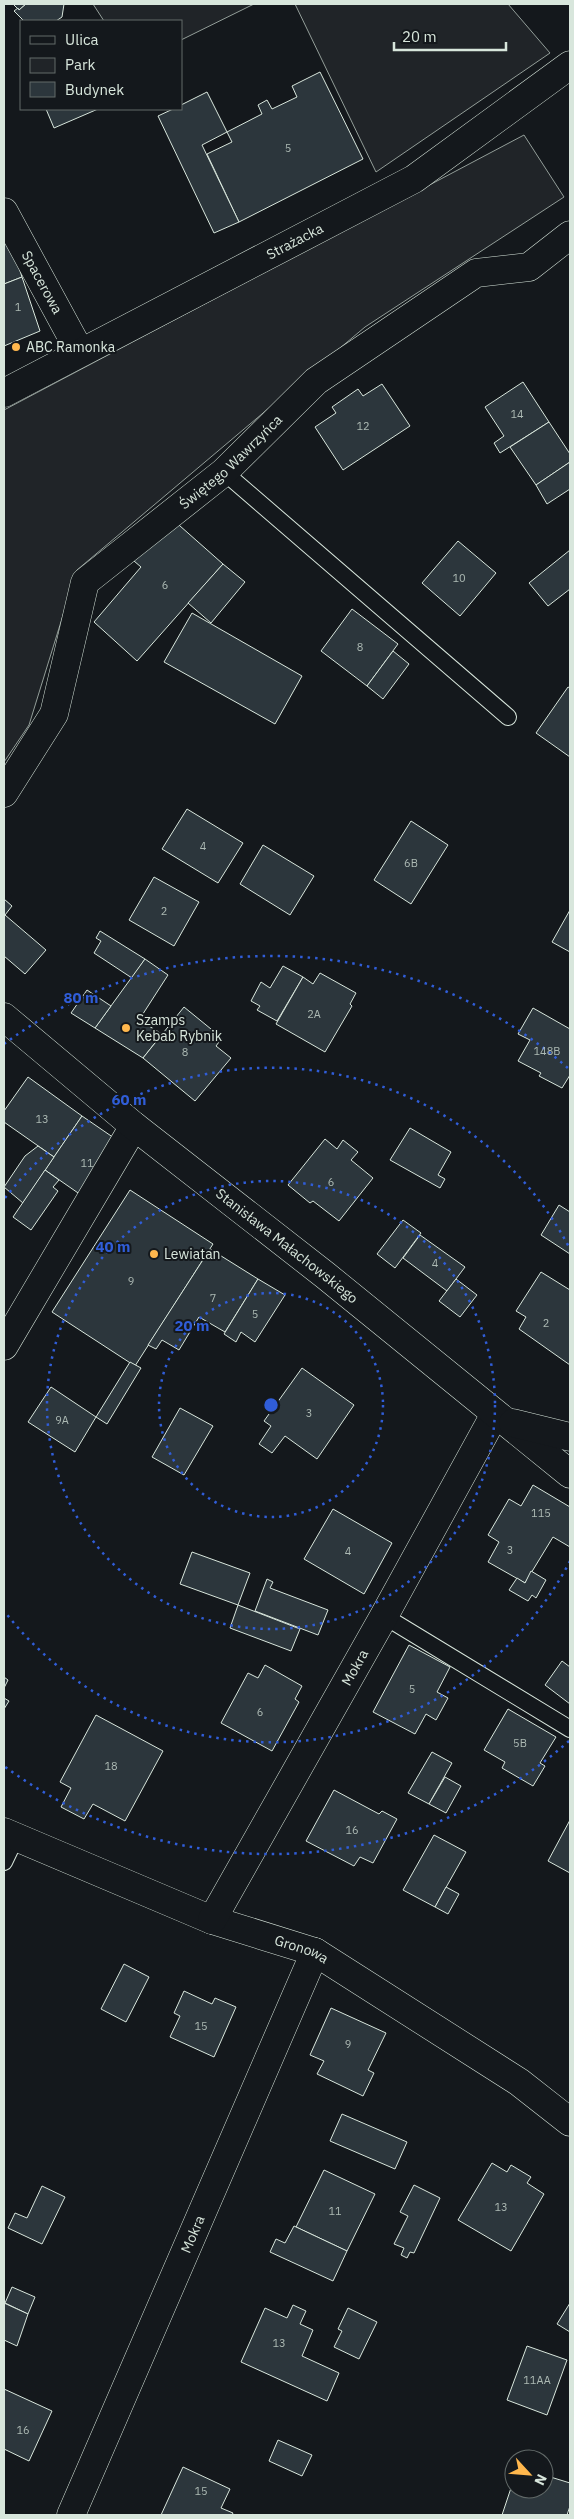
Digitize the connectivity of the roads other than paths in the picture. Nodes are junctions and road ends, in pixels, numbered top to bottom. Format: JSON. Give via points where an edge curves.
{"nodes":[{"id":1,"x":570,"y":65,"type":"edge"},
{"id":2,"x":4,"y":212,"type":"edge"},
{"id":3,"x":570,"y":235,"type":"edge"},
{"id":4,"x":80,"y":352,"type":"junction"},
{"id":5,"x":4,"y":393,"type":"edge"},
{"id":6,"x":224,"y":472,"type":"junction"},
{"id":7,"x":508,"y":717,"type":"dead end"},
{"id":8,"x":4,"y":793,"type":"edge"},
{"id":9,"x":4,"y":1017,"type":"edge"},
{"id":10,"x":134,"y":1126,"type":"junction"},
{"id":11,"x":4,"y":1346,"type":"edge"},
{"id":12,"x":500,"y":1418,"type":"junction"},
{"id":13,"x":570,"y":1437,"type":"edge"},
{"id":14,"x":570,"y":1474,"type":"edge"},
{"id":15,"x":384,"y":1616,"type":"junction"},
{"id":16,"x":570,"y":1729,"type":"edge"},
{"id":17,"x":10,"y":1835,"type":"edge"},
{"id":18,"x":4,"y":1862,"type":"edge"},
{"id":19,"x":212,"y":1920,"type":"junction"},
{"id":20,"x":314,"y":1952,"type":"junction"},
{"id":21,"x":570,"y":2122,"type":"edge"},
{"id":22,"x":71,"y":2515,"type":"edge"}],
"edges":[{"from":1,"to":4,"type":"street","name":"Strażacka","via":[[414,179]]},
{"from":2,"to":4,"type":"street","name":"Spacerowa"},
{"from":3,"to":6,"type":"street","name":"Świętego Wawrzyńca","via":[[529,267],[476,273],[316,381]]},
{"from":4,"to":5,"type":"street","name":"Strażacka"},
{"from":6,"to":7,"type":"lane"},
{"from":6,"to":8,"type":"street","name":"Świętego Wawrzyńca","via":[[85,582],[54,714]]},
{"from":9,"to":10,"type":"street","name":"Stanisława Małachowskiego"},
{"from":10,"to":11,"type":"street"},
{"from":10,"to":12,"type":"street","name":"Stanisława Małachowskiego","via":[[325,1275]]},
{"from":12,"to":13,"type":"street"},
{"from":12,"to":14,"type":"street","name":"Stanisława Małachowskiego"},
{"from":12,"to":15,"type":"street","name":"Mokra"},
{"from":15,"to":16,"type":"lane"},
{"from":15,"to":19,"type":"street","name":"Mokra"},
{"from":17,"to":18,"type":"lane"},
{"from":17,"to":19,"type":"street","name":"Gronowa"},
{"from":19,"to":20,"type":"street","name":"Gronowa"},
{"from":20,"to":21,"type":"street","name":"Gronowa","via":[[519,2082]]},
{"from":20,"to":22,"type":"street","name":"Mokra"}]}
